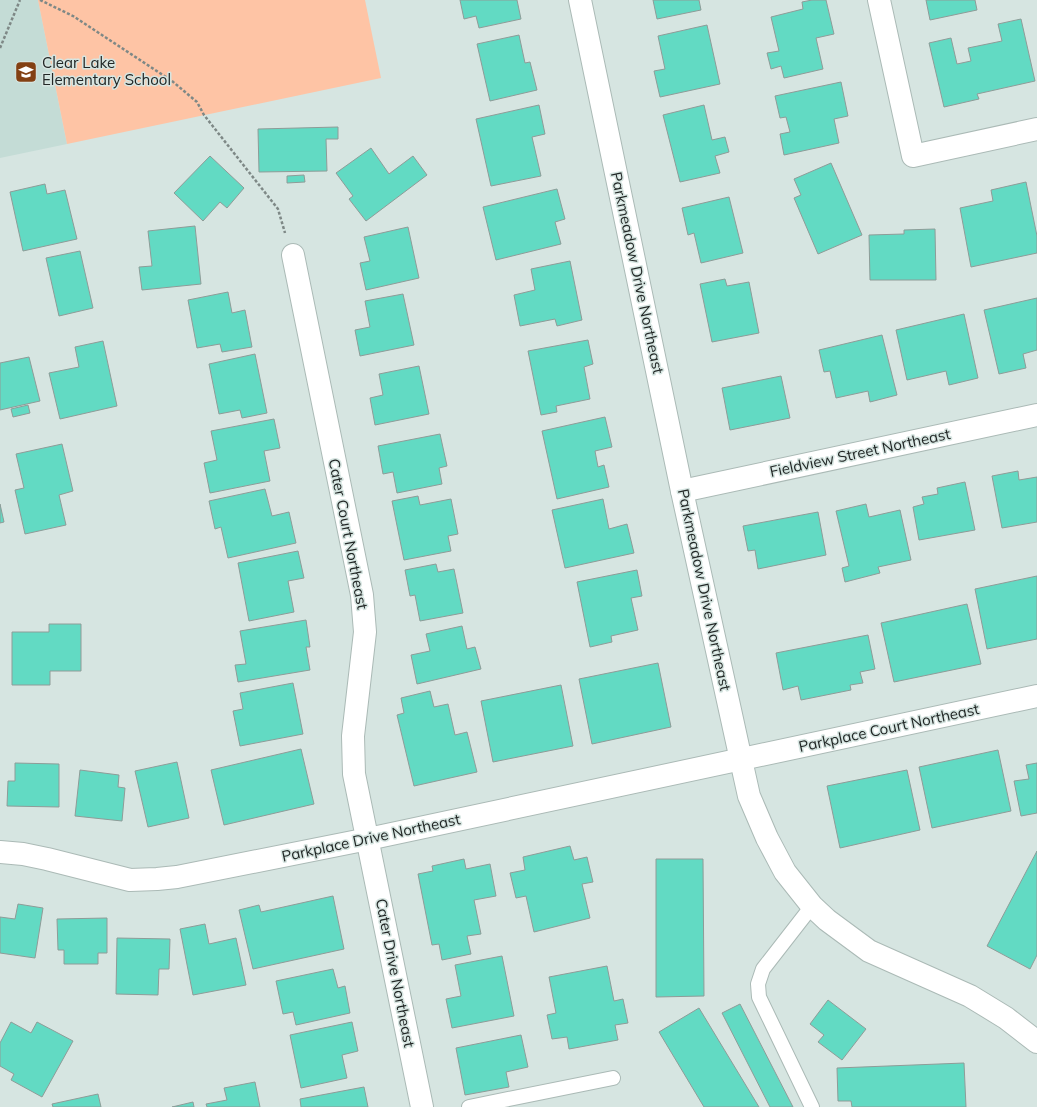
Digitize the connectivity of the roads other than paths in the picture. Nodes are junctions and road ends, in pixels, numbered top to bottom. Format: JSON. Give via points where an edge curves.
{"nodes":[{"id":1,"x":580,"y":0,"type":"edge"},
{"id":2,"x":879,"y":0,"type":"edge"},
{"id":3,"x":1037,"y":129,"type":"edge"},
{"id":4,"x":293,"y":255,"type":"road end"},
{"id":5,"x":1037,"y":415,"type":"edge"},
{"id":6,"x":682,"y":491,"type":"junction"},
{"id":7,"x":1037,"y":696,"type":"edge"},
{"id":8,"x":741,"y":760,"type":"junction"},
{"id":9,"x":368,"y":839,"type":"junction"},
{"id":10,"x":0,"y":852,"type":"edge"},
{"id":11,"x":812,"y":906,"type":"junction"},
{"id":12,"x":1037,"y":1042,"type":"edge"},
{"id":13,"x":613,"y":1078,"type":"dead end"},
{"id":14,"x":422,"y":1107,"type":"edge"},
{"id":15,"x":469,"y":1107,"type":"edge"},
{"id":16,"x":812,"y":1107,"type":"edge"}],
"edges":[{"from":1,"to":6,"type":"street","name":"Parkmeadow Drive Northeast"},
{"from":2,"to":3,"type":"street","via":[[913,156]]},
{"from":4,"to":9,"type":"street","name":"Cater Court Northeast","via":[[362,595],[365,632],[353,736],[354,774]]},
{"from":5,"to":6,"type":"street","name":"Fieldview Street Northeast"},
{"from":6,"to":8,"type":"street","name":"Parkmeadow Drive Northeast"},
{"from":7,"to":8,"type":"street","name":"Parkplace Court Northeast"},
{"from":8,"to":9,"type":"street","name":"Parkplace Drive Northeast"},
{"from":8,"to":11,"type":"street","name":"Parkmeadow Drive Northeast","via":[[749,796],[767,838],[785,872]]},
{"from":9,"to":10,"type":"street","name":"Parkplace Drive Northeast","via":[[199,872],[157,879],[130,880],[23,854]]},
{"from":9,"to":14,"type":"street","name":"Cater Drive Northeast"},
{"from":11,"to":12,"type":"street","name":"Parkmeadow Drive Northeast","via":[[869,951],[970,996],[1006,1018]]},
{"from":11,"to":16,"type":"lane","via":[[763,968],[758,984],[759,997]]},
{"from":13,"to":15,"type":"lane"}]}
